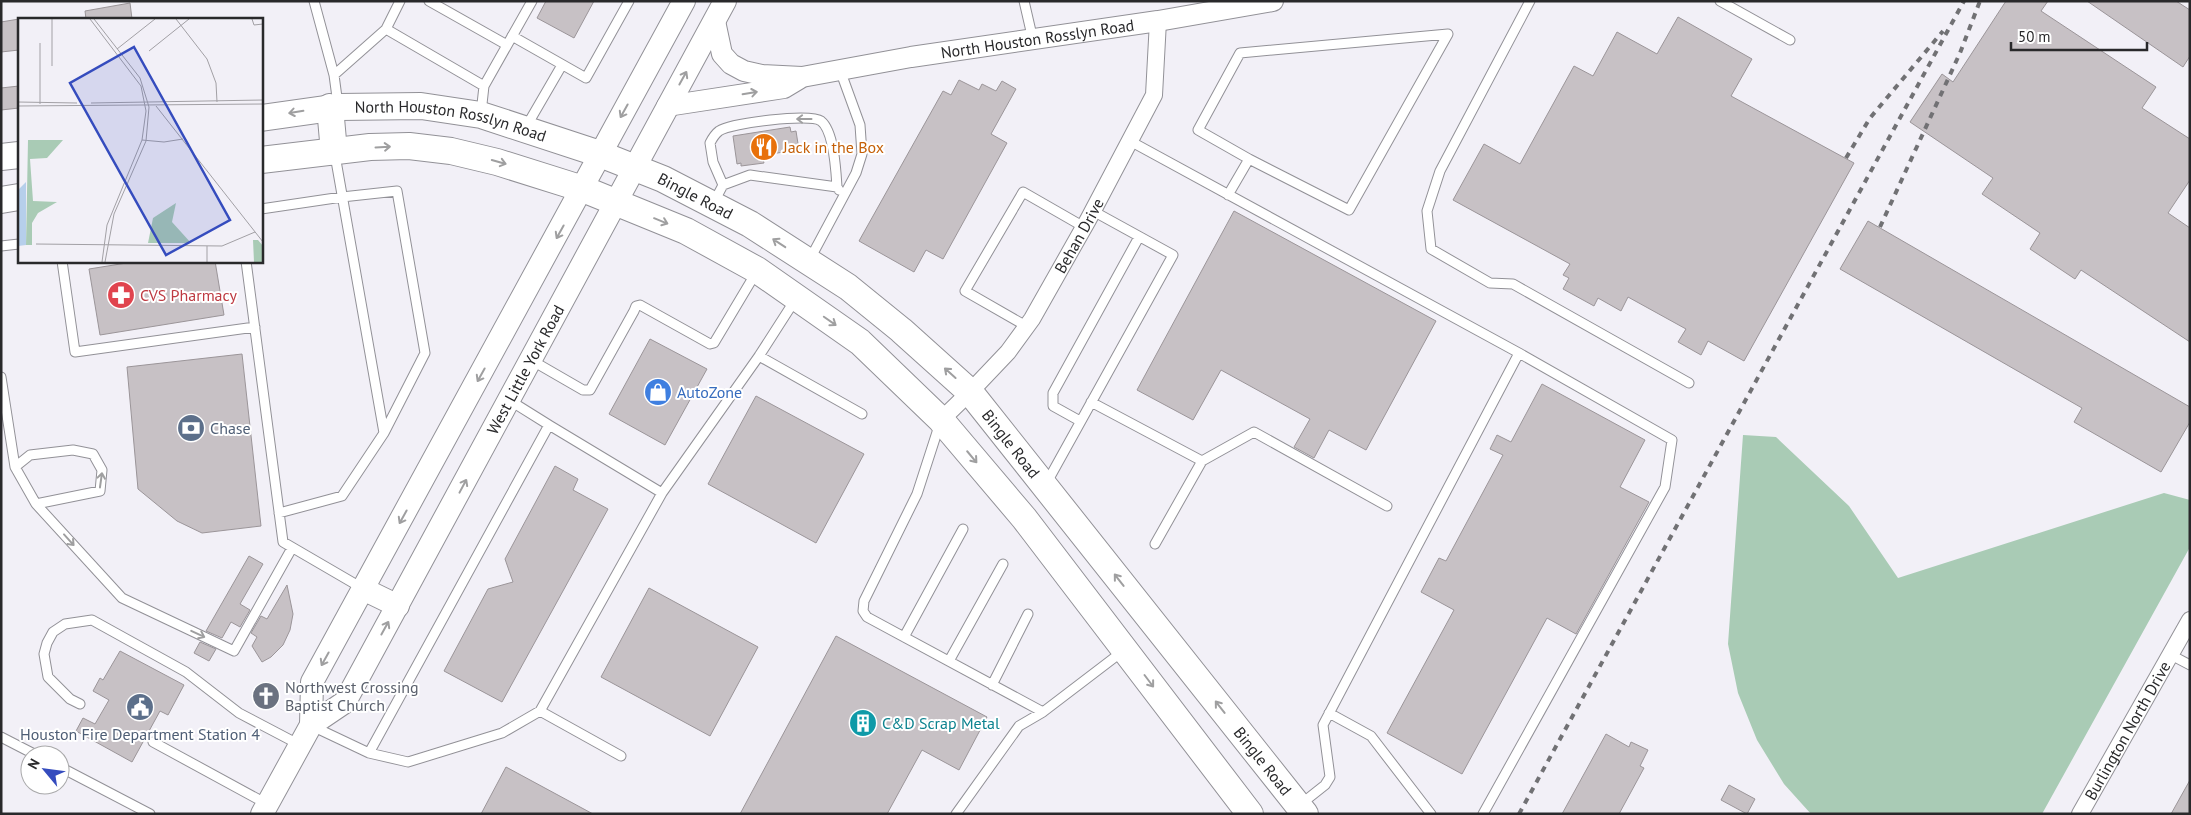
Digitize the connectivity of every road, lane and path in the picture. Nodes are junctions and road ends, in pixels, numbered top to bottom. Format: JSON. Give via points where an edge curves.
{"nodes":[{"id":1,"x":314,"y":1,"type":"edge"},
{"id":2,"x":400,"y":1,"type":"edge"},
{"id":3,"x":429,"y":1,"type":"edge"},
{"id":4,"x":629,"y":1,"type":"edge"},
{"id":5,"x":684,"y":1,"type":"edge"},
{"id":6,"x":726,"y":1,"type":"edge"},
{"id":7,"x":1024,"y":1,"type":"edge"},
{"id":8,"x":1273,"y":1,"type":"edge"},
{"id":9,"x":1530,"y":1,"type":"edge"},
{"id":10,"x":1720,"y":1,"type":"edge"},
{"id":11,"x":531,"y":2,"type":"edge"},
{"id":12,"x":715,"y":21,"type":"junction"},
{"id":13,"x":1158,"y":21,"type":"junction"},
{"id":14,"x":386,"y":29,"type":"junction"},
{"id":15,"x":512,"y":36,"type":"junction"},
{"id":16,"x":1033,"y":40,"type":"junction"},
{"id":17,"x":1790,"y":40,"type":"dead end"},
{"id":18,"x":507,"y":45,"type":"junction"},
{"id":19,"x":562,"y":65,"type":"junction"},
{"id":20,"x":840,"y":70,"type":"junction"},
{"id":21,"x":334,"y":75,"type":"junction"},
{"id":22,"x":802,"y":77,"type":"junction"},
{"id":23,"x":484,"y":86,"type":"junction"},
{"id":24,"x":667,"y":106,"type":"junction"},
{"id":25,"x":334,"y":107,"type":"junction"},
{"id":26,"x":481,"y":115,"type":"junction"},
{"id":27,"x":262,"y":118,"type":"edge"},
{"id":28,"x":525,"y":129,"type":"junction"},
{"id":29,"x":1130,"y":141,"type":"junction"},
{"id":30,"x":334,"y":152,"type":"junction"},
{"id":31,"x":600,"y":154,"type":"junction"},
{"id":32,"x":18,"y":155,"type":"edge"},
{"id":33,"x":1,"y":158,"type":"edge"},
{"id":34,"x":1249,"y":158,"type":"junction"},
{"id":35,"x":262,"y":160,"type":"edge"},
{"id":36,"x":635,"y":167,"type":"junction"},
{"id":37,"x":837,"y":186,"type":"junction"},
{"id":38,"x":583,"y":189,"type":"junction"},
{"id":39,"x":718,"y":195,"type":"junction"},
{"id":40,"x":1228,"y":195,"type":"junction"},
{"id":41,"x":843,"y":196,"type":"junction"},
{"id":42,"x":18,"y":197,"type":"edge"},
{"id":43,"x":342,"y":197,"type":"junction"},
{"id":44,"x":1,"y":200,"type":"edge"},
{"id":45,"x":616,"y":203,"type":"junction"},
{"id":46,"x":262,"y":209,"type":"edge"},
{"id":47,"x":1093,"y":211,"type":"junction"},
{"id":48,"x":1084,"y":228,"type":"junction"},
{"id":49,"x":1140,"y":237,"type":"junction"},
{"id":50,"x":18,"y":244,"type":"edge"},
{"id":51,"x":1,"y":246,"type":"edge"},
{"id":52,"x":62,"y":262,"type":"edge"},
{"id":53,"x":246,"y":262,"type":"edge"},
{"id":54,"x":808,"y":262,"type":"junction"},
{"id":55,"x":757,"y":270,"type":"junction"},
{"id":56,"x":796,"y":297,"type":"junction"},
{"id":57,"x":1026,"y":326,"type":"junction"},
{"id":58,"x":254,"y":328,"type":"junction"},
{"id":59,"x":1520,"y":353,"type":"junction"},
{"id":60,"x":759,"y":356,"type":"junction"},
{"id":61,"x":531,"y":360,"type":"junction"},
{"id":62,"x":1,"y":377,"type":"edge"},
{"id":63,"x":1689,"y":384,"type":"dead end"},
{"id":64,"x":970,"y":392,"type":"junction"},
{"id":65,"x":509,"y":400,"type":"junction"},
{"id":66,"x":1091,"y":402,"type":"junction"},
{"id":67,"x":862,"y":414,"type":"dead end"},
{"id":68,"x":941,"y":420,"type":"junction"},
{"id":69,"x":1080,"y":421,"type":"junction"},
{"id":70,"x":550,"y":425,"type":"junction"},
{"id":71,"x":384,"y":433,"type":"junction"},
{"id":72,"x":1202,"y":461,"type":"junction"},
{"id":73,"x":15,"y":467,"type":"junction"},
{"id":74,"x":1045,"y":486,"type":"junction"},
{"id":75,"x":662,"y":493,"type":"junction"},
{"id":76,"x":36,"y":504,"type":"junction"},
{"id":77,"x":1387,"y":506,"type":"dead end"},
{"id":78,"x":279,"y":513,"type":"junction"},
{"id":79,"x":964,"y":529,"type":"dead end"},
{"id":80,"x":1155,"y":544,"type":"dead end"},
{"id":81,"x":292,"y":548,"type":"junction"},
{"id":82,"x":1003,"y":564,"type":"dead end"},
{"id":83,"x":363,"y":589,"type":"junction"},
{"id":84,"x":398,"y":606,"type":"junction"},
{"id":85,"x":1028,"y":614,"type":"dead end"},
{"id":86,"x":2190,"y":620,"type":"edge"},
{"id":87,"x":904,"y":637,"type":"junction"},
{"id":88,"x":1125,"y":650,"type":"junction"},
{"id":89,"x":2171,"y":655,"type":"junction"},
{"id":90,"x":949,"y":661,"type":"junction"},
{"id":91,"x":2190,"y":665,"type":"edge"},
{"id":92,"x":992,"y":685,"type":"junction"},
{"id":93,"x":80,"y":704,"type":"dead end"},
{"id":94,"x":540,"y":711,"type":"junction"},
{"id":95,"x":1044,"y":712,"type":"junction"},
{"id":96,"x":1329,"y":713,"type":"junction"},
{"id":97,"x":311,"y":725,"type":"junction"},
{"id":98,"x":1,"y":737,"type":"edge"},
{"id":99,"x":153,"y":742,"type":"dead end"},
{"id":100,"x":300,"y":745,"type":"junction"},
{"id":101,"x":20,"y":747,"type":"edge"},
{"id":102,"x":369,"y":753,"type":"junction"},
{"id":103,"x":620,"y":756,"type":"dead end"},
{"id":104,"x":70,"y":772,"type":"edge"},
{"id":105,"x":264,"y":809,"type":"edge"},
{"id":106,"x":1297,"y":811,"type":"edge"},
{"id":107,"x":150,"y":814,"type":"edge"},
{"id":108,"x":956,"y":814,"type":"edge"},
{"id":109,"x":1250,"y":814,"type":"edge"},
{"id":110,"x":1431,"y":814,"type":"edge"},
{"id":111,"x":1483,"y":814,"type":"edge"},
{"id":112,"x":2080,"y":814,"type":"edge"}],
"edges":[{"from":1,"to":21,"type":"lane"},
{"from":2,"to":14,"type":"lane"},
{"from":3,"to":18,"type":"lane"},
{"from":4,"to":19,"type":"lane","via":[[586,78]]},
{"from":5,"to":31,"type":"main road","name":"West Little York Road","one_way":true},
{"from":6,"to":12,"type":"main road","name":"West Little York Road"},
{"from":7,"to":16,"type":"lane"},
{"from":8,"to":13,"type":"street","name":"North Houston Rosslyn Road"},
{"from":9,"to":63,"type":"lane","via":[[1440,171],[1427,211],[1431,249],[1490,282],[1512,284]]},
{"from":10,"to":17,"type":"lane"},
{"from":11,"to":15,"type":"lane"},
{"from":12,"to":22,"type":"street","name":"North Houston Rosslyn Road","via":[[722,54],[731,64],[762,75]]},
{"from":24,"to":12,"type":"main road","name":"West Little York Road","one_way":true},
{"from":13,"to":16,"type":"street","name":"North Houston Rosslyn Road"},
{"from":13,"to":29,"type":"street","name":"Behan Drive","via":[[1154,95]]},
{"from":14,"to":21,"type":"lane"},
{"from":14,"to":23,"type":"lane"},
{"from":15,"to":18,"type":"lane"},
{"from":15,"to":19,"type":"lane"},
{"from":16,"to":20,"type":"street","name":"North Houston Rosslyn Road"},
{"from":18,"to":23,"type":"lane"},
{"from":19,"to":28,"type":"lane"},
{"from":20,"to":22,"type":"street","name":"North Houston Rosslyn Road"},
{"from":20,"to":41,"type":"lane","via":[[860,125],[862,154]]},
{"from":21,"to":25,"type":"lane"},
{"from":24,"to":22,"type":"street","name":"North Houston Rosslyn Road","one_way":true,"via":[[784,88]]},
{"from":23,"to":26,"type":"lane"},
{"from":24,"to":36,"type":"main road","name":"West Little York Road"},
{"from":25,"to":26,"type":"main road","name":"North Houston Rosslyn Road","via":[[422,106]]},
{"from":25,"to":27,"type":"main road","name":"North Houston Rosslyn Road","one_way":true},
{"from":25,"to":30,"type":"main road"},
{"from":26,"to":28,"type":"main road","name":"North Houston Rosslyn Road"},
{"from":28,"to":31,"type":"main road","name":"North Houston Rosslyn Road"},
{"from":29,"to":40,"type":"lane"},
{"from":29,"to":47,"type":"street","name":"Behan Drive"},
{"from":30,"to":35,"type":"main road","name":"North Houston Rosslyn Road"},
{"from":30,"to":38,"type":"main road","name":"North Houston Rosslyn Road","one_way":true,"via":[[409,146],[451,151]]},
{"from":30,"to":43,"type":"lane"},
{"from":31,"to":36,"type":"main road","name":"North Houston Rosslyn Road"},
{"from":31,"to":38,"type":"main road","name":"West Little York Road"},
{"from":32,"to":33,"type":"main road"},
{"from":34,"to":34,"type":"lane","via":[[1198,130],[1240,54],[1448,34],[1349,210]]},
{"from":34,"to":40,"type":"lane"},
{"from":36,"to":39,"type":"main road","name":"Bingle Road"},
{"from":36,"to":45,"type":"main road","name":"West Little York Road"},
{"from":37,"to":39,"type":"lane","via":[[750,175]]},
{"from":37,"to":39,"type":"lane","one_way":true,"via":[[831,141],[822,122],[805,118],[736,125],[720,131],[710,143]]},
{"from":37,"to":41,"type":"lane"},
{"from":38,"to":45,"type":"main road"},
{"from":38,"to":83,"type":"main road","name":"West Little York Road","one_way":true},
{"from":54,"to":39,"type":"main road","name":"Bingle Road","one_way":true,"via":[[750,224]]},
{"from":40,"to":59,"type":"lane"},
{"from":41,"to":54,"type":"lane"},
{"from":42,"to":44,"type":"main road"},
{"from":43,"to":46,"type":"lane"},
{"from":43,"to":71,"type":"lane"},
{"from":43,"to":71,"type":"lane","via":[[398,191],[425,353]]},
{"from":45,"to":55,"type":"main road","one_way":true,"via":[[686,231]]},
{"from":45,"to":61,"type":"main road","name":"West Little York Road"},
{"from":47,"to":48,"type":"street","name":"Behan Drive"},
{"from":47,"to":49,"type":"lane"},
{"from":48,"to":57,"type":"street","name":"Behan Drive"},
{"from":48,"to":57,"type":"lane","via":[[1023,192],[1018,200],[965,291]]},
{"from":49,"to":66,"type":"lane","via":[[1173,256]]},
{"from":49,"to":69,"type":"lane","via":[[1053,394],[1053,406]]},
{"from":50,"to":51,"type":"lane"},
{"from":52,"to":58,"type":"lane","via":[[75,352]]},
{"from":53,"to":58,"type":"lane"},
{"from":64,"to":54,"type":"main road","name":"Bingle Road","one_way":true,"via":[[848,287]]},
{"from":55,"to":56,"type":"main road"},
{"from":55,"to":61,"type":"lane","via":[[714,343],[710,344],[640,305],[636,306],[590,390],[583,390]]},
{"from":56,"to":60,"type":"lane"},
{"from":56,"to":68,"type":"main road","one_way":true,"via":[[860,342]]},
{"from":57,"to":64,"type":"street","name":"Behan Drive","via":[[1008,352]]},
{"from":58,"to":78,"type":"lane"},
{"from":59,"to":96,"type":"lane"},
{"from":59,"to":111,"type":"lane","via":[[1672,440],[1664,487]]},
{"from":60,"to":67,"type":"lane"},
{"from":60,"to":75,"type":"lane"},
{"from":61,"to":65,"type":"main road","name":"West Little York Road"},
{"from":62,"to":73,"type":"lane"},
{"from":64,"to":68,"type":"street","name":"Behan Drive"},
{"from":64,"to":74,"type":"main road","name":"Bingle Road"},
{"from":65,"to":70,"type":"lane"},
{"from":84,"to":65,"type":"main road","name":"West Little York Road","one_way":true},
{"from":66,"to":69,"type":"lane"},
{"from":66,"to":72,"type":"lane"},
{"from":68,"to":87,"type":"lane","via":[[918,494],[863,606],[867,617]]},
{"from":68,"to":88,"type":"main road","one_way":true,"via":[[1024,518]]},
{"from":69,"to":74,"type":"lane"},
{"from":70,"to":75,"type":"lane"},
{"from":70,"to":102,"type":"lane"},
{"from":71,"to":78,"type":"lane","via":[[342,496]]},
{"from":72,"to":77,"type":"lane","via":[[1254,432]]},
{"from":72,"to":80,"type":"lane"},
{"from":73,"to":76,"type":"lane"},
{"from":76,"to":73,"type":"lane","one_way":true,"via":[[100,491],[102,470],[93,454],[73,450],[30,455]]},
{"from":106,"to":74,"type":"main road","name":"Bingle Road","one_way":true},
{"from":75,"to":94,"type":"lane"},
{"from":76,"to":81,"type":"lane","one_way":true,"via":[[122,598],[234,651]]},
{"from":78,"to":81,"type":"lane","via":[[283,542]]},
{"from":79,"to":87,"type":"lane"},
{"from":81,"to":83,"type":"lane"},
{"from":82,"to":90,"type":"lane"},
{"from":83,"to":84,"type":"main road"},
{"from":83,"to":97,"type":"main road","name":"West Little York Road","one_way":true,"via":[[312,682]]},
{"from":97,"to":84,"type":"main road","name":"West Little York Road","one_way":true,"via":[[344,702]]},
{"from":85,"to":92,"type":"lane"},
{"from":86,"to":89,"type":"street","name":"Burlington North Drive"},
{"from":87,"to":90,"type":"lane"},
{"from":88,"to":95,"type":"lane"},
{"from":88,"to":109,"type":"main road","one_way":true},
{"from":89,"to":91,"type":"lane"},
{"from":89,"to":112,"type":"street","name":"Burlington North Drive"},
{"from":90,"to":92,"type":"lane"},
{"from":92,"to":95,"type":"lane"},
{"from":93,"to":100,"type":"lane","via":[[70,699],[48,677],[44,654],[53,632],[66,624],[92,620],[186,672],[239,713]]},
{"from":94,"to":102,"type":"lane","via":[[502,733],[408,762]]},
{"from":94,"to":103,"type":"lane"},
{"from":95,"to":108,"type":"lane","via":[[1019,726]]},
{"from":96,"to":106,"type":"lane","via":[[1323,725],[1330,777]]},
{"from":96,"to":110,"type":"lane","via":[[1371,736]]},
{"from":97,"to":100,"type":"main road","name":"West Little York Road"},
{"from":97,"to":102,"type":"lane"},
{"from":98,"to":101,"type":"lane"},
{"from":99,"to":105,"type":"lane"},
{"from":100,"to":105,"type":"main road","name":"West Little York Road"},
{"from":104,"to":107,"type":"lane"}]}
